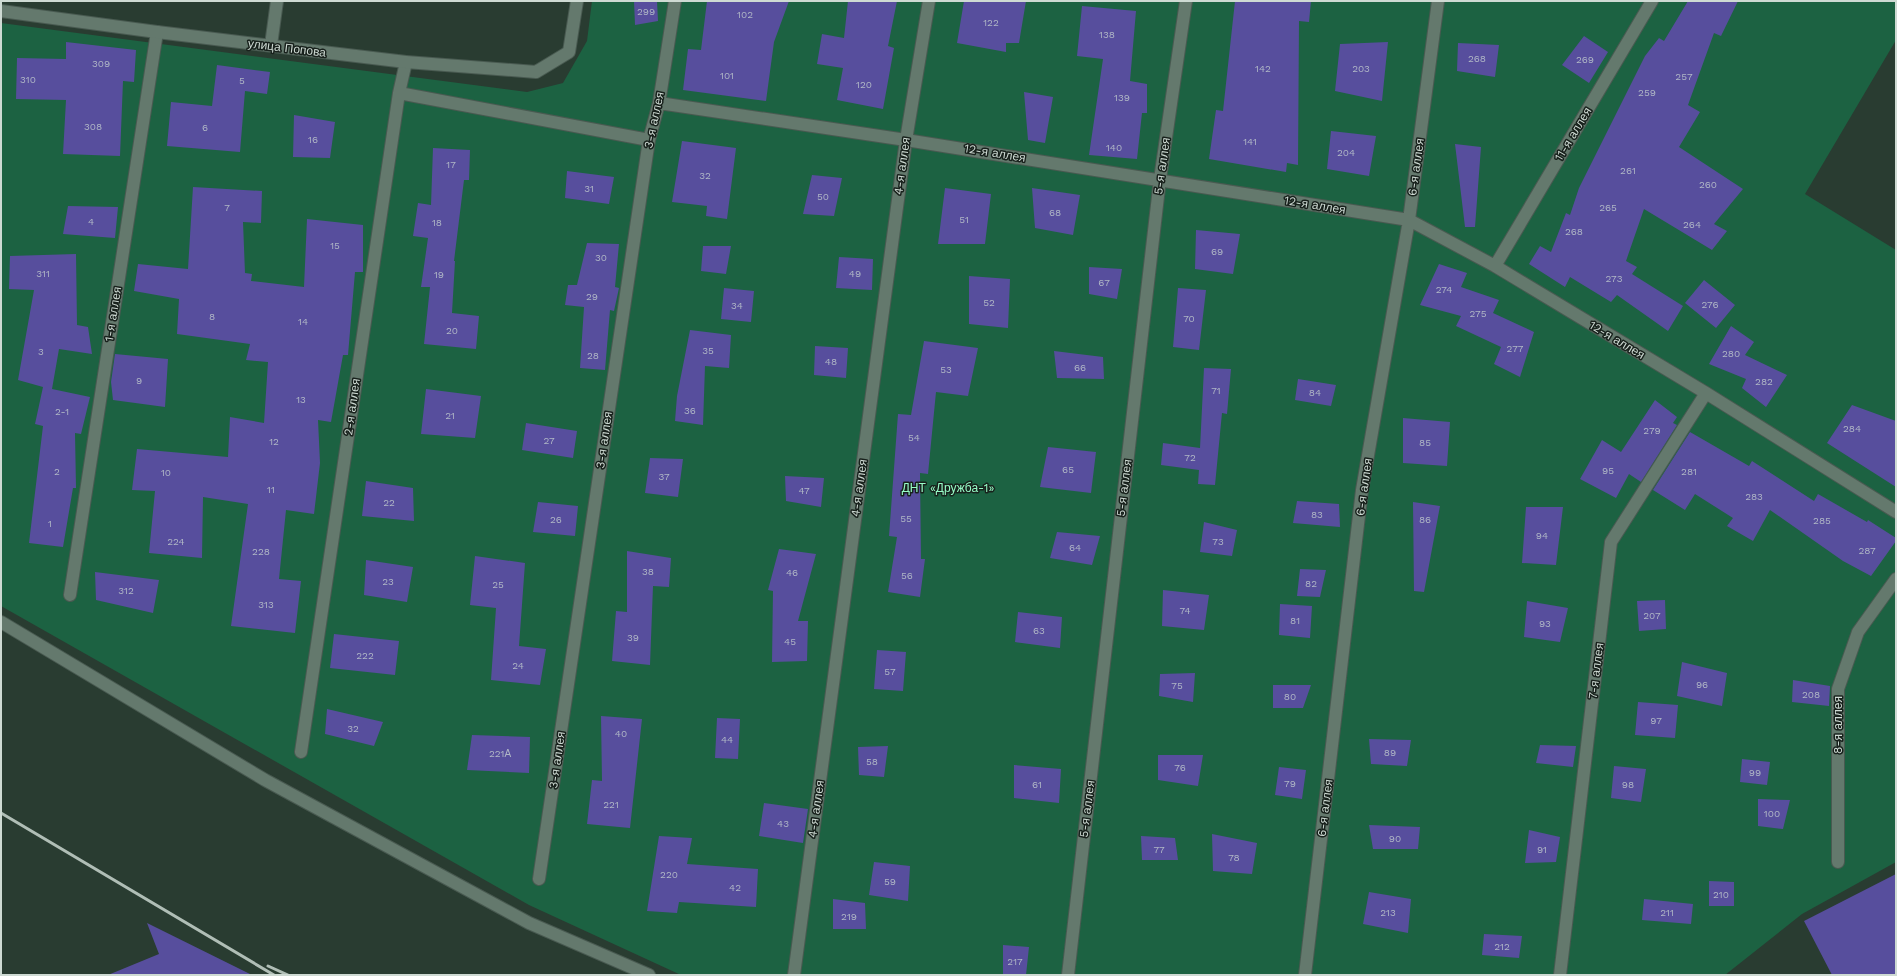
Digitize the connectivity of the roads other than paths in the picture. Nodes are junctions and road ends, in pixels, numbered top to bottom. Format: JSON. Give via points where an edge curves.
{"nodes":[{"id":1,"x":277,"y":1,"type":"edge"},
{"id":2,"x":577,"y":1,"type":"edge"},
{"id":3,"x":675,"y":1,"type":"edge"},
{"id":4,"x":929,"y":1,"type":"edge"},
{"id":5,"x":1186,"y":1,"type":"edge"},
{"id":6,"x":1438,"y":1,"type":"edge"},
{"id":7,"x":1652,"y":1,"type":"edge"},
{"id":8,"x":1,"y":11,"type":"edge"},
{"id":9,"x":157,"y":32,"type":"junction"},
{"id":10,"x":271,"y":45,"type":"junction"},
{"id":11,"x":406,"y":62,"type":"junction"},
{"id":12,"x":399,"y":93,"type":"junction"},
{"id":13,"x":659,"y":103,"type":"junction"},
{"id":14,"x":649,"y":140,"type":"junction"},
{"id":15,"x":906,"y":140,"type":"junction"},
{"id":16,"x":1160,"y":179,"type":"junction"},
{"id":17,"x":1409,"y":220,"type":"junction"},
{"id":18,"x":1495,"y":266,"type":"junction"},
{"id":19,"x":1706,"y":393,"type":"junction"},
{"id":20,"x":1896,"y":512,"type":"edge"},
{"id":21,"x":1896,"y":579,"type":"edge"},
{"id":22,"x":70,"y":595,"type":"dead end"},
{"id":23,"x":1,"y":622,"type":"edge"},
{"id":24,"x":301,"y":752,"type":"dead end"},
{"id":25,"x":1838,"y":862,"type":"dead end"},
{"id":26,"x":539,"y":879,"type":"dead end"},
{"id":27,"x":649,"y":975,"type":"edge"},
{"id":28,"x":794,"y":975,"type":"edge"},
{"id":29,"x":1068,"y":975,"type":"edge"},
{"id":30,"x":1305,"y":975,"type":"edge"},
{"id":31,"x":1560,"y":975,"type":"edge"}],
"edges":[{"from":1,"to":10,"type":"street"},
{"from":2,"to":11,"type":"street","name":"улица Попова","via":[[569,52],[536,72]]},
{"from":3,"to":13,"type":"street","name":"3-я аллея"},
{"from":4,"to":15,"type":"street","name":"4-я аллея"},
{"from":5,"to":16,"type":"street","name":"5-я аллея"},
{"from":6,"to":17,"type":"street","name":"6-я аллея"},
{"from":7,"to":18,"type":"street","name":"11-я аллея"},
{"from":8,"to":9,"type":"street","name":"улица Попова"},
{"from":9,"to":10,"type":"street","name":"улица Попова"},
{"from":9,"to":22,"type":"street","name":"1-я аллея"},
{"from":10,"to":11,"type":"street","name":"улица Попова"},
{"from":11,"to":12,"type":"street","name":"2-я аллея"},
{"from":12,"to":14,"type":"street"},
{"from":12,"to":24,"type":"street","name":"2-я аллея"},
{"from":13,"to":14,"type":"street","name":"3-я аллея"},
{"from":13,"to":15,"type":"street","name":"12-я аллея"},
{"from":14,"to":26,"type":"street","name":"3-я аллея"},
{"from":15,"to":16,"type":"street","name":"12-я аллея"},
{"from":15,"to":28,"type":"street","name":"4-я аллея"},
{"from":16,"to":17,"type":"street","name":"12-я аллея"},
{"from":16,"to":29,"type":"street","name":"5-я аллея"},
{"from":17,"to":18,"type":"street","name":"12-я аллея"},
{"from":17,"to":30,"type":"street","name":"6-я аллея","via":[[1362,490]]},
{"from":18,"to":19,"type":"street","name":"12-я аллея"},
{"from":19,"to":20,"type":"street","name":"12-я аллея"},
{"from":19,"to":31,"type":"street","name":"7-я аллея","via":[[1611,542]]},
{"from":21,"to":25,"type":"street","name":"8-я аллея","via":[[1858,632],[1838,689]]},
{"from":23,"to":27,"type":"street","via":[[265,780],[529,923]]}]}
